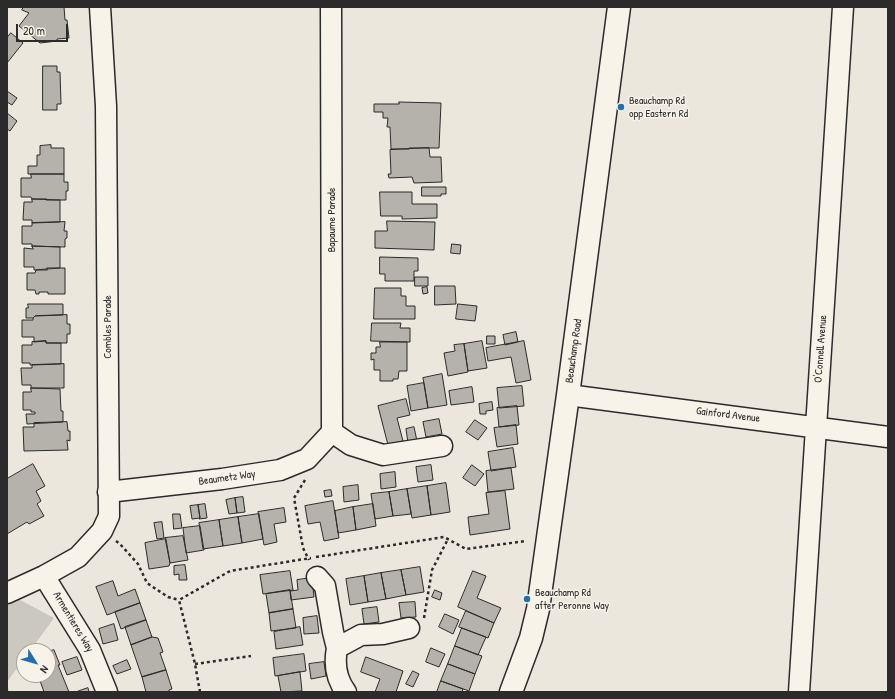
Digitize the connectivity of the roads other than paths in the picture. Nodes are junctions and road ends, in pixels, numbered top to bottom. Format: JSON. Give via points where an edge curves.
{"nodes":[{"id":1,"x":100,"y":7,"type":"edge"},
{"id":2,"x":331,"y":7,"type":"edge"},
{"id":3,"x":620,"y":7,"type":"edge"},
{"id":4,"x":843,"y":7,"type":"edge"},
{"id":5,"x":568,"y":395,"type":"junction"},
{"id":6,"x":816,"y":427,"type":"junction"},
{"id":7,"x":332,"y":432,"type":"junction"},
{"id":8,"x":888,"y":436,"type":"edge"},
{"id":9,"x":442,"y":446,"type":"dead end"},
{"id":10,"x":108,"y":492,"type":"junction"},
{"id":11,"x":44,"y":576,"type":"junction"},
{"id":12,"x":317,"y":577,"type":"road end"},
{"id":13,"x":7,"y":593,"type":"edge"},
{"id":14,"x":409,"y":628,"type":"road end"},
{"id":15,"x":337,"y":648,"type":"junction"},
{"id":16,"x":107,"y":692,"type":"edge"},
{"id":17,"x":346,"y":692,"type":"edge"},
{"id":18,"x":511,"y":692,"type":"edge"},
{"id":19,"x":799,"y":692,"type":"edge"}],
"edges":[{"from":1,"to":10,"type":"street","name":"Combles Parade","via":[[106,106]]},
{"from":2,"to":7,"type":"street","name":"Bapaume Parade"},
{"from":3,"to":5,"type":"main road","name":"Beauchamp Road"},
{"from":4,"to":6,"type":"street","name":"O'Connell Avenue"},
{"from":5,"to":6,"type":"street","name":"Gainford Avenue"},
{"from":5,"to":18,"type":"main road","name":"Beauchamp Road","via":[[538,609],[531,638]]},
{"from":6,"to":8,"type":"street","name":"Gainford Avenue"},
{"from":6,"to":19,"type":"street","name":"O'Connell Avenue"},
{"from":7,"to":9,"type":"street","via":[[351,445],[383,455]]},
{"from":7,"to":10,"type":"street","name":"Beaumetz Way","via":[[306,459],[280,470]]},
{"from":10,"to":11,"type":"street","name":"Combles Parade","via":[[108,516],[102,532],[78,556]]},
{"from":11,"to":13,"type":"street","name":"Combles Parade"},
{"from":11,"to":16,"type":"street","name":"Armentieres Way","via":[[90,650]]},
{"from":12,"to":15,"type":"street","via":[[325,586]]},
{"from":14,"to":15,"type":"street","via":[[384,634],[361,635]]},
{"from":15,"to":17,"type":"street","via":[[335,661],[338,677]]}]}
